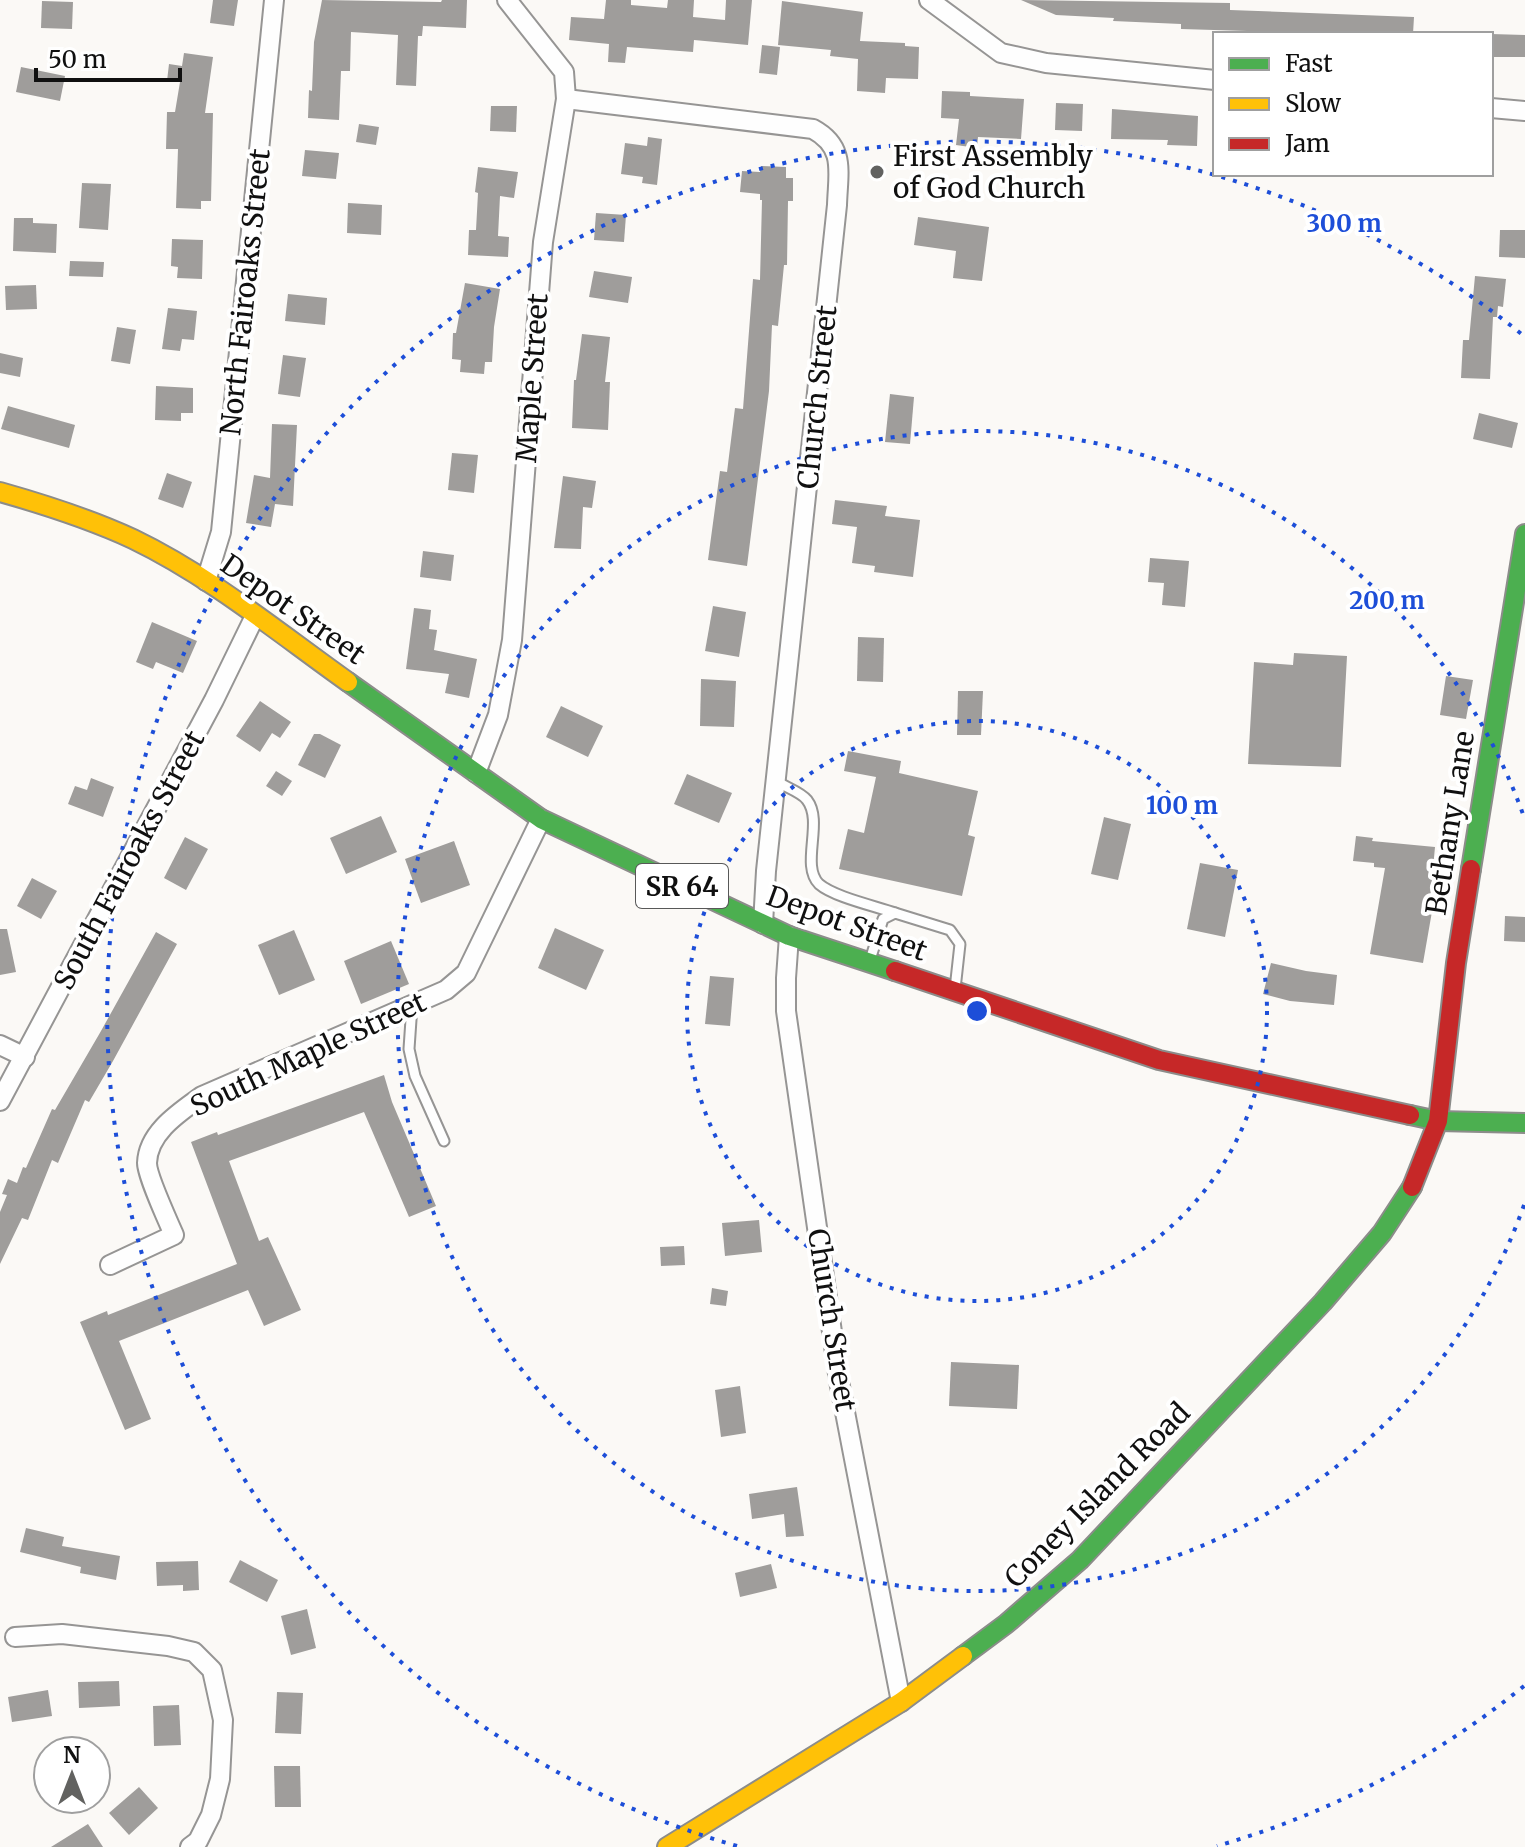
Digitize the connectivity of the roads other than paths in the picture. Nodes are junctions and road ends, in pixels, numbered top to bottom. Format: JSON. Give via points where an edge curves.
{"nodes":[{"id":1,"x":274,"y":0,"type":"edge"},
{"id":2,"x":507,"y":0,"type":"edge"},
{"id":3,"x":929,"y":0,"type":"edge"},
{"id":4,"x":1213,"y":80,"type":"edge"},
{"id":5,"x":566,"y":99,"type":"junction"},
{"id":6,"x":1493,"y":108,"type":"edge"},
{"id":7,"x":1525,"y":111,"type":"edge"},
{"id":8,"x":0,"y":492,"type":"edge"},
{"id":9,"x":1525,"y":534,"type":"edge"},
{"id":10,"x":206,"y":581,"type":"junction"},
{"id":11,"x":255,"y":616,"type":"junction"},
{"id":12,"x":476,"y":773,"type":"junction"},
{"id":13,"x":776,"y":781,"type":"junction"},
{"id":14,"x":541,"y":819,"type":"junction"},
{"id":15,"x":895,"y":913,"type":"junction"},
{"id":16,"x":763,"y":924,"type":"junction"},
{"id":17,"x":789,"y":936,"type":"junction"},
{"id":18,"x":869,"y":963,"type":"junction"},
{"id":19,"x":955,"y":992,"type":"junction"},
{"id":20,"x":412,"y":1005,"type":"junction"},
{"id":21,"x":0,"y":1045,"type":"edge"},
{"id":22,"x":25,"y":1057,"type":"junction"},
{"id":23,"x":0,"y":1101,"type":"edge"},
{"id":24,"x":1438,"y":1121,"type":"junction"},
{"id":25,"x":1525,"y":1123,"type":"edge"},
{"id":26,"x":444,"y":1141,"type":"dead end"},
{"id":27,"x":110,"y":1265,"type":"dead end"},
{"id":28,"x":15,"y":1637,"type":"dead end"},
{"id":29,"x":901,"y":1702,"type":"junction"},
{"id":30,"x":190,"y":1847,"type":"edge"},
{"id":31,"x":667,"y":1847,"type":"edge"}],
"edges":[{"from":1,"to":10,"type":"street","name":"North Fairoaks Street","via":[[221,532]]},
{"from":2,"to":5,"type":"street","name":"Maple Street","via":[[564,72]]},
{"from":3,"to":4,"type":"street","via":[[1001,53],[1046,63]]},
{"from":5,"to":12,"type":"street","name":"Maple Street","via":[[543,242],[512,640],[498,715]]},
{"from":5,"to":13,"type":"street","name":"Church Street","via":[[813,129],[838,153],[837,205]]},
{"from":6,"to":7,"type":"street"},
{"from":8,"to":10,"type":"main road","name":"Depot Street","number":"SR 64","via":[[62,509],[121,534]]},
{"from":9,"to":24,"type":"main road","name":"Bethany Lane","via":[[1456,963]]},
{"from":10,"to":11,"type":"main road","name":"Depot Street","number":"SR 64"},
{"from":11,"to":12,"type":"main road","name":"Depot Street","number":"SR 64"},
{"from":11,"to":22,"type":"street","name":"South Fairoaks Street"},
{"from":12,"to":14,"type":"main road","name":"Depot Street","number":"SR 64"},
{"from":13,"to":15,"type":"lane","via":[[806,798],[814,812],[812,869],[817,882]]},
{"from":13,"to":16,"type":"street","name":"Church Street"},
{"from":14,"to":16,"type":"main road","name":"Depot Street","number":"SR 64"},
{"from":14,"to":20,"type":"street","name":"South Maple Street","via":[[466,973],[446,990]]},
{"from":15,"to":18,"type":"lane","via":[[883,919]]},
{"from":15,"to":19,"type":"lane","via":[[950,930],[960,944]]},
{"from":16,"to":17,"type":"main road","name":"Depot Street","number":"SR 64"},
{"from":17,"to":18,"type":"main road","name":"Depot Street","number":"SR 64"},
{"from":17,"to":29,"type":"street","name":"Church Street","via":[[786,1011],[839,1381]]},
{"from":18,"to":19,"type":"main road","name":"Depot Street","number":"SR 64"},
{"from":19,"to":24,"type":"main road","name":"Depot Street","number":"SR 64","via":[[1159,1060]]},
{"from":20,"to":26,"type":"lane","via":[[409,1049],[415,1076]]},
{"from":20,"to":27,"type":"street","name":"South Maple Street","via":[[202,1096],[170,1119],[154,1141],[147,1165],[174,1235]]},
{"from":21,"to":22,"type":"street"},
{"from":22,"to":23,"type":"street","name":"South Fairoaks Street"},
{"from":24,"to":25,"type":"main road","number":"SR 64"},
{"from":24,"to":29,"type":"main road","name":"Coney Island Road","via":[[1413,1186],[1382,1233],[1323,1302],[1080,1560],[1006,1624]]},
{"from":28,"to":30,"type":"street","via":[[62,1634],[168,1646],[194,1652],[212,1670],[223,1720],[220,1779],[211,1815]]},
{"from":29,"to":31,"type":"main road","name":"Coney Island Road"}]}
